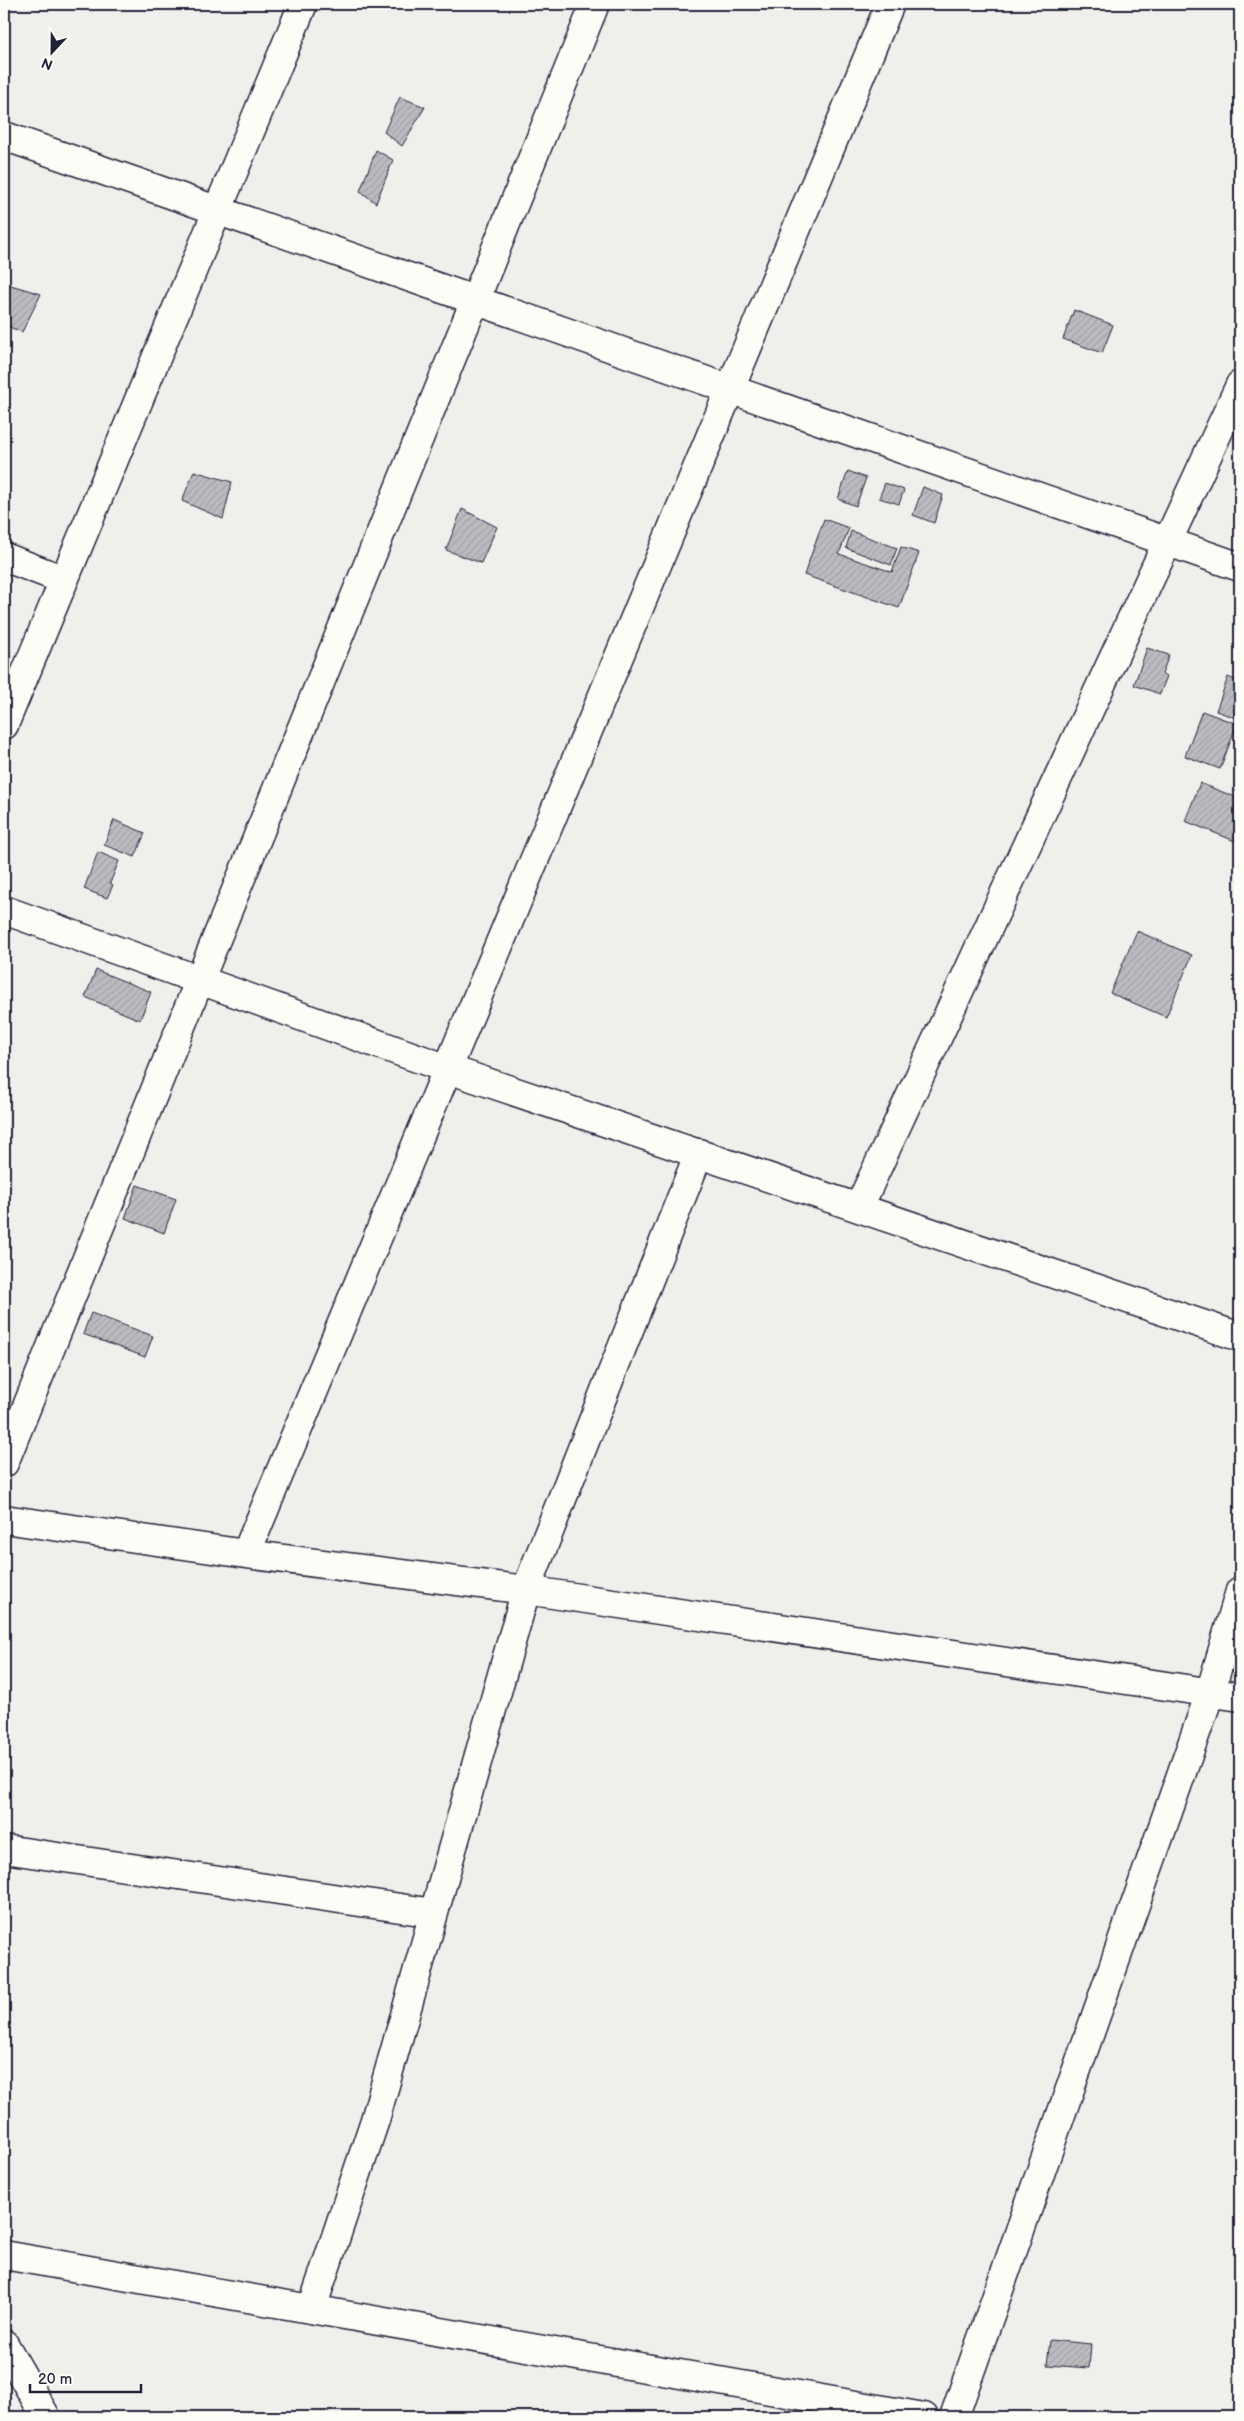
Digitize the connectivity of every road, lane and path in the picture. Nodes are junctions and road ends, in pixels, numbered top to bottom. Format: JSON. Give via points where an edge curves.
{"nodes":[{"id":1,"x":303,"y":4,"type":"edge"},
{"id":2,"x":595,"y":4,"type":"edge"},
{"id":3,"x":890,"y":4,"type":"edge"},
{"id":4,"x":4,"y":136,"type":"edge"},
{"id":5,"x":217,"y":210,"type":"junction"},
{"id":6,"x":475,"y":300,"type":"junction"},
{"id":7,"x":1240,"y":385,"type":"edge"},
{"id":8,"x":730,"y":390,"type":"junction"},
{"id":9,"x":1168,"y":542,"type":"junction"},
{"id":10,"x":4,"y":557,"type":"edge"},
{"id":11,"x":1240,"y":567,"type":"edge"},
{"id":12,"x":64,"y":580,"type":"junction"},
{"id":13,"x":4,"y":725,"type":"edge"},
{"id":14,"x":4,"y":910,"type":"edge"},
{"id":15,"x":199,"y":980,"type":"junction"},
{"id":16,"x":448,"y":1069,"type":"junction"},
{"id":17,"x":699,"y":1153,"type":"junction"},
{"id":18,"x":859,"y":1208,"type":"junction"},
{"id":19,"x":1240,"y":1337,"type":"edge"},
{"id":20,"x":4,"y":1463,"type":"edge"},
{"id":21,"x":4,"y":1519,"type":"edge"},
{"id":22,"x":246,"y":1554,"type":"junction"},
{"id":23,"x":526,"y":1590,"type":"junction"},
{"id":24,"x":1240,"y":1591,"type":"edge"},
{"id":25,"x":1210,"y":1692,"type":"junction"},
{"id":26,"x":1240,"y":1698,"type":"edge"},
{"id":27,"x":4,"y":1849,"type":"edge"},
{"id":28,"x":434,"y":1913,"type":"junction"},
{"id":29,"x":4,"y":2255,"type":"edge"},
{"id":30,"x":312,"y":2308,"type":"junction"},
{"id":31,"x":4,"y":2344,"type":"edge"},
{"id":32,"x":46,"y":2417,"type":"edge"},
{"id":33,"x":924,"y":2417,"type":"edge"},
{"id":34,"x":954,"y":2417,"type":"edge"}],
"edges":[{"from":1,"to":5,"type":"street"},
{"from":2,"to":6,"type":"street"},
{"from":3,"to":8,"type":"street"},
{"from":4,"to":5,"type":"street"},
{"from":5,"to":6,"type":"street"},
{"from":5,"to":12,"type":"street"},
{"from":6,"to":8,"type":"street"},
{"from":6,"to":15,"type":"street"},
{"from":7,"to":9,"type":"street"},
{"from":8,"to":9,"type":"street"},
{"from":8,"to":16,"type":"street"},
{"from":9,"to":11,"type":"street"},
{"from":9,"to":18,"type":"street"},
{"from":10,"to":12,"type":"street"},
{"from":12,"to":13,"type":"street"},
{"from":14,"to":15,"type":"street"},
{"from":15,"to":16,"type":"street"},
{"from":15,"to":20,"type":"street"},
{"from":16,"to":17,"type":"street"},
{"from":16,"to":22,"type":"street"},
{"from":17,"to":18,"type":"street"},
{"from":17,"to":23,"type":"street"},
{"from":18,"to":19,"type":"street"},
{"from":21,"to":22,"type":"street"},
{"from":22,"to":23,"type":"street"},
{"from":23,"to":25,"type":"street"},
{"from":23,"to":28,"type":"street"},
{"from":24,"to":25,"type":"street"},
{"from":25,"to":26,"type":"street"},
{"from":25,"to":34,"type":"street"},
{"from":27,"to":28,"type":"street"},
{"from":28,"to":30,"type":"street","via":[[375,2120]]},
{"from":29,"to":30,"type":"street"},
{"from":30,"to":33,"type":"street"},
{"from":31,"to":32,"type":"street"}]}
